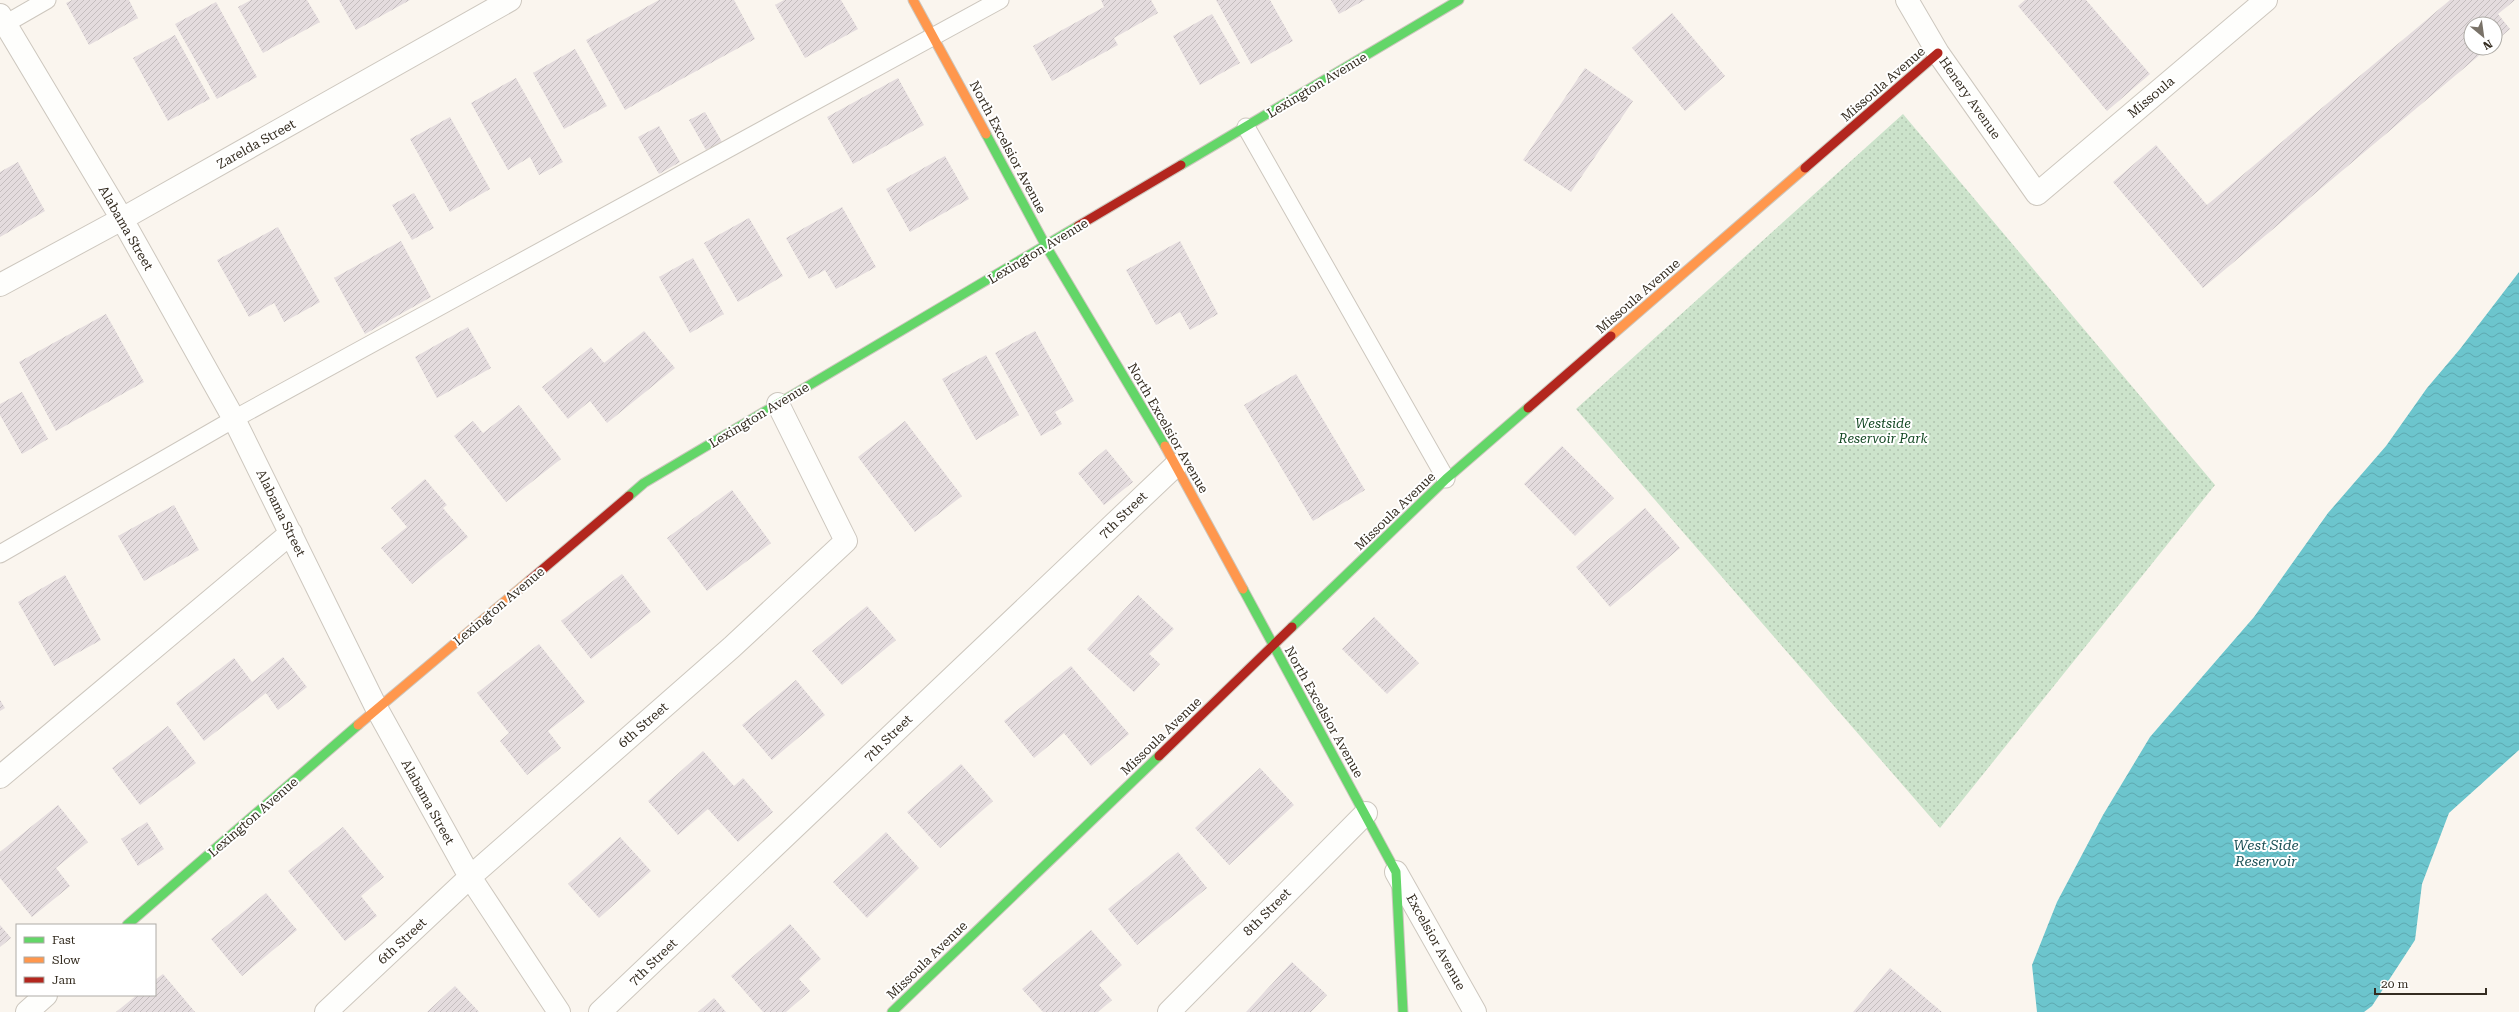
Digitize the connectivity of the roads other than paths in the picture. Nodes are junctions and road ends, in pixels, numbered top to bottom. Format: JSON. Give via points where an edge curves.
{"nodes":[{"id":1,"x":47,"y":0,"type":"edge"},
{"id":2,"x":510,"y":0,"type":"edge"},
{"id":3,"x":913,"y":0,"type":"edge"},
{"id":4,"x":1000,"y":0,"type":"edge"},
{"id":5,"x":1459,"y":0,"type":"edge"},
{"id":6,"x":1907,"y":0,"type":"edge"},
{"id":7,"x":2266,"y":0,"type":"edge"},
{"id":8,"x":2,"y":22,"type":"edge"},
{"id":9,"x":933,"y":36,"type":"junction"},
{"id":10,"x":1938,"y":53,"type":"junction"},
{"id":11,"x":1246,"y":127,"type":"junction"},
{"id":12,"x":2037,"y":194,"type":"joint"},
{"id":13,"x":122,"y":219,"type":"junction"},
{"id":14,"x":1046,"y":246,"type":"junction"},
{"id":15,"x":0,"y":285,"type":"edge"},
{"id":16,"x":778,"y":404,"type":"junction"},
{"id":17,"x":234,"y":419,"type":"junction"},
{"id":18,"x":1176,"y":465,"type":"junction"},
{"id":19,"x":1446,"y":479,"type":"junction"},
{"id":20,"x":290,"y":533,"type":"junction"},
{"id":21,"x":0,"y":554,"type":"edge"},
{"id":22,"x":1273,"y":646,"type":"junction"},
{"id":23,"x":377,"y":709,"type":"junction"},
{"id":24,"x":0,"y":777,"type":"edge"},
{"id":25,"x":1366,"y":813,"type":"junction"},
{"id":26,"x":1396,"y":872,"type":"junction"},
{"id":27,"x":470,"y":877,"type":"junction"},
{"id":28,"x":128,"y":924,"type":"edge"},
{"id":29,"x":45,"y":996,"type":"edge"},
{"id":30,"x":27,"y":1012,"type":"edge"},
{"id":31,"x":326,"y":1012,"type":"edge"},
{"id":32,"x":559,"y":1012,"type":"edge"},
{"id":33,"x":600,"y":1012,"type":"edge"},
{"id":34,"x":892,"y":1012,"type":"edge"},
{"id":35,"x":1169,"y":1012,"type":"edge"},
{"id":36,"x":1403,"y":1012,"type":"edge"},
{"id":37,"x":1475,"y":1012,"type":"edge"}],
"edges":[{"from":1,"to":8,"type":"lane"},
{"from":2,"to":13,"type":"street","name":"Zarelda Street"},
{"from":3,"to":9,"type":"street","name":"North Excelsior Avenue"},
{"from":4,"to":9,"type":"lane"},
{"from":5,"to":11,"type":"street","name":"Lexington Avenue"},
{"from":6,"to":10,"type":"street","name":"Henery Avenue"},
{"from":7,"to":12,"type":"street","name":"Missoula"},
{"from":8,"to":13,"type":"street","name":"Alabama Street"},
{"from":9,"to":14,"type":"street","name":"North Excelsior Avenue"},
{"from":9,"to":17,"type":"lane"},
{"from":10,"to":12,"type":"street","name":"Henery Avenue"},
{"from":10,"to":19,"type":"street","name":"Missoula Avenue"},
{"from":11,"to":14,"type":"street","name":"Lexington Avenue"},
{"from":11,"to":19,"type":"lane"},
{"from":13,"to":15,"type":"street","name":"Zarelda Street"},
{"from":13,"to":17,"type":"street","name":"Alabama Street"},
{"from":14,"to":16,"type":"street","name":"Lexington Avenue"},
{"from":14,"to":18,"type":"street","name":"North Excelsior Avenue"},
{"from":16,"to":23,"type":"street","name":"Lexington Avenue","via":[[644,483]]},
{"from":16,"to":27,"type":"street","name":"6th Street","via":[[846,541],[726,652]]},
{"from":17,"to":20,"type":"street","name":"Alabama Street"},
{"from":17,"to":21,"type":"lane"},
{"from":18,"to":22,"type":"street","name":"North Excelsior Avenue"},
{"from":18,"to":33,"type":"street","name":"7th Street"},
{"from":19,"to":22,"type":"street","name":"Missoula Avenue"},
{"from":20,"to":23,"type":"street","name":"Alabama Street"},
{"from":20,"to":24,"type":"street"},
{"from":22,"to":25,"type":"street","name":"North Excelsior Avenue"},
{"from":22,"to":34,"type":"street","name":"Missoula Avenue"},
{"from":23,"to":27,"type":"street","name":"Alabama Street"},
{"from":23,"to":28,"type":"street","name":"Lexington Avenue"},
{"from":25,"to":26,"type":"street","name":"North Excelsior Avenue"},
{"from":25,"to":35,"type":"street","name":"8th Street"},
{"from":26,"to":36,"type":"street"},
{"from":26,"to":37,"type":"street","name":"Excelsior Avenue"},
{"from":27,"to":31,"type":"street","name":"6th Street"},
{"from":27,"to":32,"type":"street","name":"Alabama Street"},
{"from":29,"to":30,"type":"street"}]}
